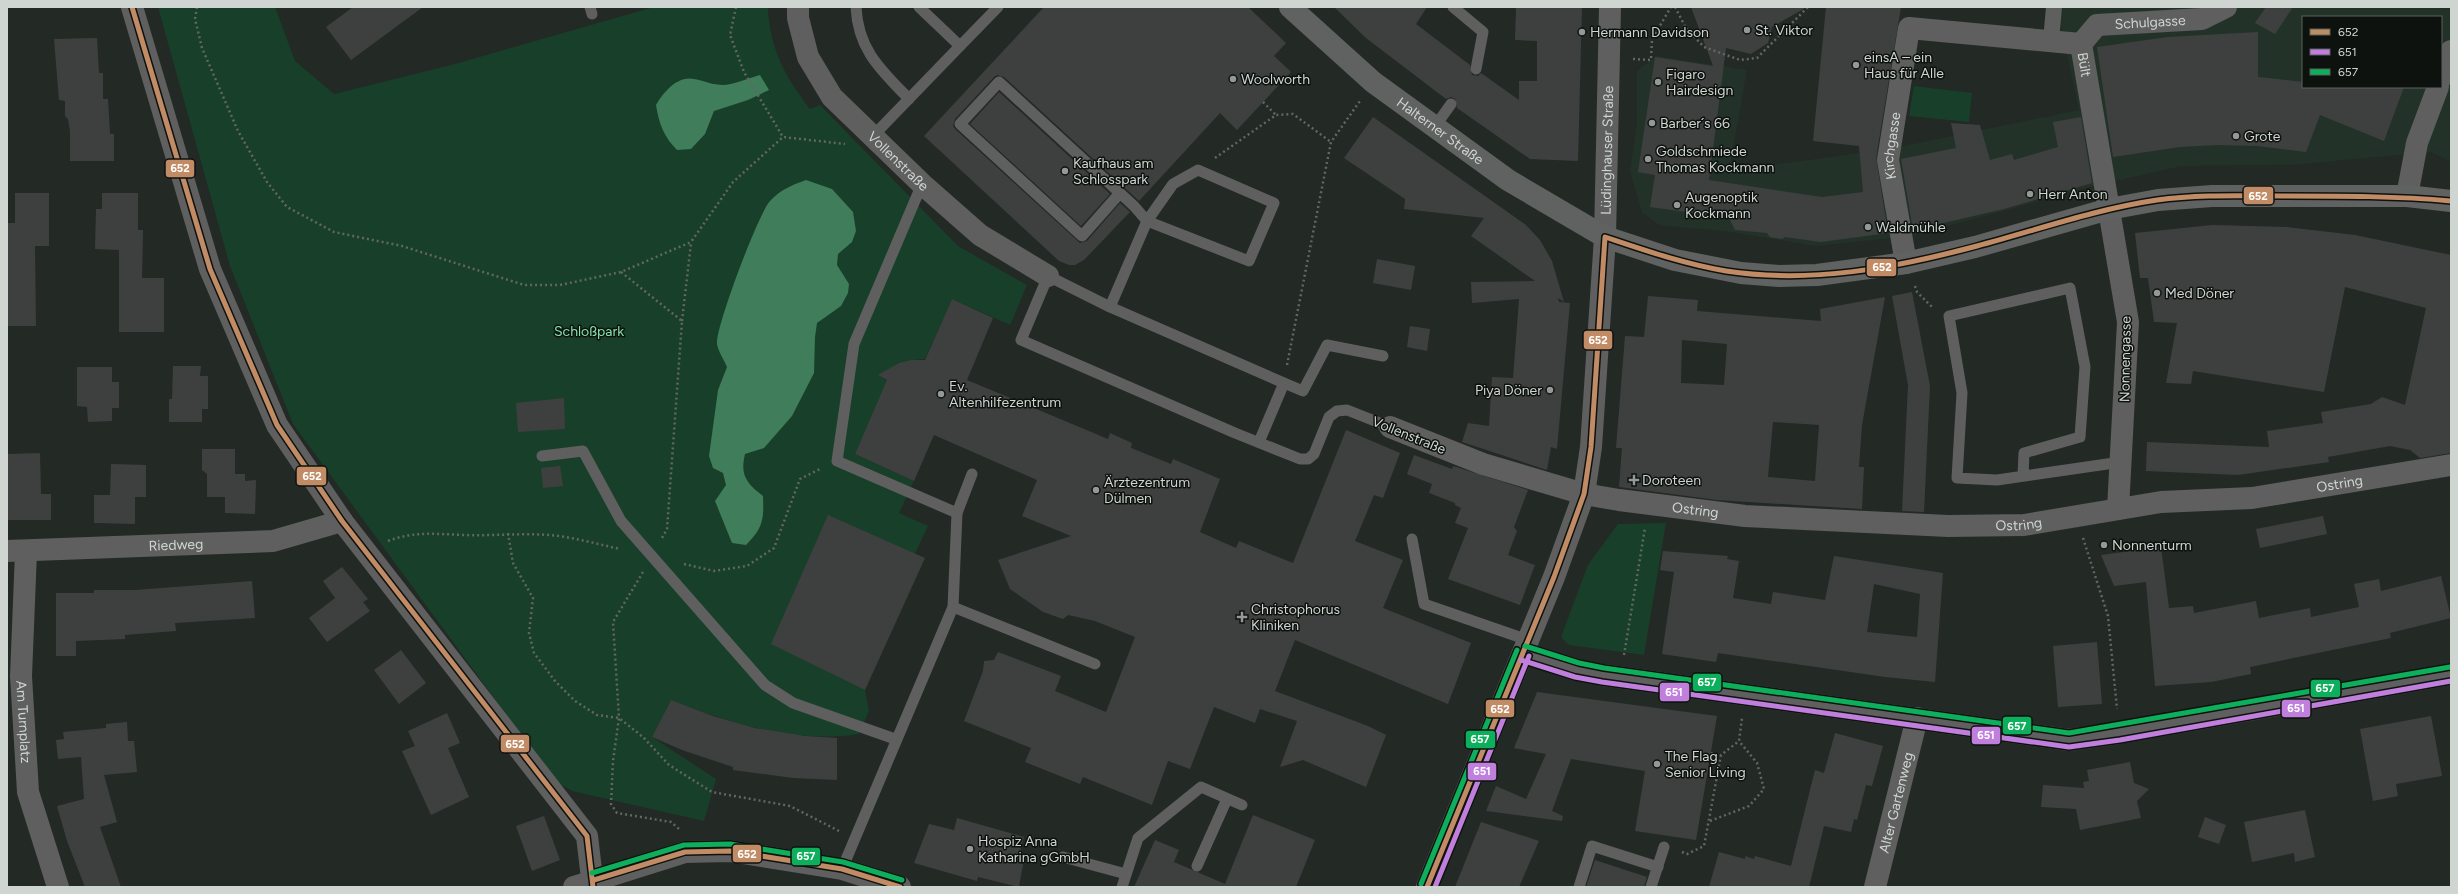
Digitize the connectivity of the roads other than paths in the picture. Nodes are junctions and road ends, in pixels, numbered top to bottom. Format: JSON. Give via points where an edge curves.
{"nodes":[{"id":1,"x":132,"y":7,"type":"edge"},
{"id":2,"x":798,"y":7,"type":"edge"},
{"id":3,"x":856,"y":7,"type":"edge"},
{"id":4,"x":919,"y":7,"type":"edge"},
{"id":5,"x":998,"y":7,"type":"edge"},
{"id":6,"x":1290,"y":7,"type":"edge"},
{"id":7,"x":1453,"y":7,"type":"edge"},
{"id":8,"x":1610,"y":7,"type":"edge"},
{"id":9,"x":2054,"y":7,"type":"edge"},
{"id":10,"x":2226,"y":7,"type":"edge"},
{"id":11,"x":1909,"y":28,"type":"joint"},
{"id":12,"x":2051,"y":41,"type":"junction"},
{"id":13,"x":2080,"y":44,"type":"junction"},
{"id":14,"x":960,"y":46,"type":"junction"},
{"id":15,"x":2451,"y":51,"type":"edge"},
{"id":16,"x":1476,"y":69,"type":"dead end"},
{"id":17,"x":2442,"y":75,"type":"edge"},
{"id":18,"x":2438,"y":88,"type":"edge"},
{"id":19,"x":909,"y":99,"type":"junction"},
{"id":20,"x":1451,"y":104,"type":"dead end"},
{"id":21,"x":1434,"y":128,"type":"junction"},
{"id":22,"x":878,"y":143,"type":"junction"},
{"id":23,"x":922,"y":184,"type":"junction"},
{"id":24,"x":1120,"y":193,"type":"junction"},
{"id":25,"x":2407,"y":196,"type":"junction"},
{"id":26,"x":2451,"y":201,"type":"edge"},
{"id":27,"x":2109,"y":209,"type":"junction"},
{"id":28,"x":1146,"y":221,"type":"junction"},
{"id":29,"x":1605,"y":237,"type":"junction"},
{"id":30,"x":1906,"y":263,"type":"junction"},
{"id":31,"x":1048,"y":276,"type":"junction"},
{"id":32,"x":1110,"y":307,"type":"junction"},
{"id":33,"x":1383,"y":356,"type":"dead end"},
{"id":34,"x":1284,"y":383,"type":"junction"},
{"id":35,"x":1390,"y":427,"type":"joint"},
{"id":36,"x":1259,"y":442,"type":"junction"},
{"id":37,"x":542,"y":456,"type":"dead end"},
{"id":38,"x":2121,"y":462,"type":"junction"},
{"id":39,"x":2451,"y":465,"type":"edge"},
{"id":40,"x":972,"y":474,"type":"dead end"},
{"id":41,"x":2023,"y":476,"type":"junction"},
{"id":42,"x":1584,"y":494,"type":"junction"},
{"id":43,"x":2118,"y":509,"type":"junction"},
{"id":44,"x":957,"y":513,"type":"junction"},
{"id":45,"x":342,"y":521,"type":"junction"},
{"id":46,"x":1412,"y":539,"type":"dead end"},
{"id":47,"x":16,"y":551,"type":"edge"},
{"id":48,"x":953,"y":607,"type":"junction"},
{"id":49,"x":1526,"y":647,"type":"junction"},
{"id":50,"x":1095,"y":664,"type":"dead end"},
{"id":51,"x":2451,"y":674,"type":"edge"},
{"id":52,"x":1917,"y":718,"type":"junction"},
{"id":53,"x":895,"y":739,"type":"junction"},
{"id":54,"x":1227,"y":799,"type":"junction"},
{"id":55,"x":1242,"y":805,"type":"dead end"},
{"id":56,"x":1664,"y":848,"type":"road end"},
{"id":57,"x":1063,"y":857,"type":"dead end"},
{"id":58,"x":1197,"y":866,"type":"dead end"},
{"id":59,"x":1658,"y":867,"type":"junction"},
{"id":60,"x":842,"y":869,"type":"junction"},
{"id":61,"x":1126,"y":874,"type":"junction"},
{"id":62,"x":594,"y":883,"type":"edge"},
{"id":63,"x":58,"y":887,"type":"edge"},
{"id":64,"x":574,"y":887,"type":"edge"},
{"id":65,"x":900,"y":887,"type":"edge"},
{"id":66,"x":1122,"y":887,"type":"edge"},
{"id":67,"x":1427,"y":887,"type":"edge"},
{"id":68,"x":1579,"y":887,"type":"edge"},
{"id":69,"x":1651,"y":887,"type":"edge"},
{"id":70,"x":1875,"y":887,"type":"edge"}],
"edges":[{"from":1,"to":45,"type":"street","via":[[210,269],[277,425]]},
{"from":2,"to":22,"type":"street","name":"Vollenstraße","via":[[798,18],[808,57],[832,97]]},
{"from":3,"to":19,"type":"lane","via":[[857,27],[872,60]]},
{"from":4,"to":14,"type":"lane"},
{"from":5,"to":14,"type":"lane"},
{"from":6,"to":21,"type":"main road","name":"Halterner Straße","via":[[1373,82]]},
{"from":7,"to":16,"type":"lane","via":[[1483,32]]},
{"from":8,"to":29,"type":"street","name":"Lüdinghauser Straße"},
{"from":9,"to":12,"type":"street"},
{"from":10,"to":13,"type":"street","name":"Schulgasse","via":[[2202,19],[2097,25]]},
{"from":11,"to":12,"type":"street","name":"Bült","via":[[1931,22]]},
{"from":11,"to":30,"type":"street","name":"Kirchgasse","via":[[1888,160]]},
{"from":12,"to":13,"type":"street","name":"Bült"},
{"from":13,"to":27,"type":"street","name":"Bült"},
{"from":14,"to":19,"type":"lane"},
{"from":15,"to":17,"type":"street"},
{"from":18,"to":25,"type":"street","via":[[2417,143]]},
{"from":19,"to":22,"type":"lane"},
{"from":20,"to":21,"type":"lane"},
{"from":21,"to":29,"type":"main road","name":"Halterner Straße","via":[[1508,180]]},
{"from":22,"to":23,"type":"street","name":"Vollenstraße"},
{"from":23,"to":31,"type":"street","name":"Vollenstraße","via":[[980,235]]},
{"from":23,"to":44,"type":"lane","via":[[854,344],[837,461]]},
{"from":24,"to":24,"type":"lane","via":[[999,82],[960,124],[1082,236]]},
{"from":24,"to":28,"type":"lane"},
{"from":25,"to":26,"type":"main road","name":"Halterner Straße"},
{"from":25,"to":27,"type":"main road","name":"Halterner Straße","via":[[2212,196],[2158,200]]},
{"from":27,"to":30,"type":"main road","name":"Halterner Straße","via":[[1975,247]]},
{"from":27,"to":38,"type":"street","name":"Nonnengasse","via":[[2128,322]]},
{"from":28,"to":28,"type":"lane","via":[[1249,261],[1274,203],[1198,170],[1173,184]]},
{"from":28,"to":32,"type":"lane"},
{"from":29,"to":30,"type":"main road","name":"Halterner Straße","via":[[1675,260],[1756,275],[1817,275]]},
{"from":29,"to":42,"type":"street","name":"Lüdinghauser Straße","via":[[1591,447]]},
{"from":31,"to":32,"type":"lane"},
{"from":31,"to":36,"type":"lane","via":[[1021,340]]},
{"from":32,"to":34,"type":"lane"},
{"from":33,"to":34,"type":"lane","via":[[1327,345],[1303,391]]},
{"from":34,"to":36,"type":"lane"},
{"from":35,"to":36,"type":"lane","name":"Vollenstraße","via":[[1347,410],[1337,411],[1329,417],[1314,454],[1308,459]]},
{"from":35,"to":42,"type":"street","name":"Vollenstraße","via":[[1483,464]]},
{"from":37,"to":53,"type":"lane","via":[[583,451],[621,521],[765,685],[793,702]]},
{"from":38,"to":41,"type":"lane"},
{"from":38,"to":43,"type":"street","name":"Nonnengasse"},
{"from":39,"to":43,"type":"street","name":"Ostring","via":[[2252,498],[2161,502]]},
{"from":40,"to":44,"type":"lane"},
{"from":41,"to":41,"type":"lane","via":[[1997,480],[1957,478],[1962,392],[1949,316],[2070,288],[2085,366],[2080,437],[2024,453]]},
{"from":42,"to":43,"type":"street","name":"Ostring","via":[[1745,516],[1948,526],[2024,526]]},
{"from":42,"to":49,"type":"street","name":"Lüdinghauser Straße"},
{"from":44,"to":48,"type":"lane"},
{"from":45,"to":47,"type":"street","name":"Riedweg","via":[[273,542]]},
{"from":45,"to":62,"type":"street","via":[[587,836]]},
{"from":46,"to":49,"type":"lane","via":[[1424,604]]},
{"from":47,"to":63,"type":"street","name":"Am Turnplatz","via":[[28,792]]},
{"from":48,"to":50,"type":"lane"},
{"from":48,"to":53,"type":"lane"},
{"from":49,"to":52,"type":"street","via":[[1577,670]]},
{"from":49,"to":67,"type":"street","name":"Lüdinghauser Straße"},
{"from":51,"to":52,"type":"street","via":[[2069,740]]},
{"from":52,"to":70,"type":"street","name":"Alter Gartenweg"},
{"from":53,"to":60,"type":"lane"},
{"from":54,"to":55,"type":"lane"},
{"from":54,"to":58,"type":"lane"},
{"from":54,"to":61,"type":"lane","via":[[1200,787],[1138,838]]},
{"from":56,"to":59,"type":"lane"},
{"from":57,"to":61,"type":"lane"},
{"from":59,"to":68,"type":"lane","via":[[1592,846]]},
{"from":59,"to":69,"type":"lane"},
{"from":60,"to":62,"type":"street","via":[[730,851],[686,852]]},
{"from":60,"to":65,"type":"street"},
{"from":61,"to":66,"type":"lane"},
{"from":62,"to":64,"type":"street"}]}
